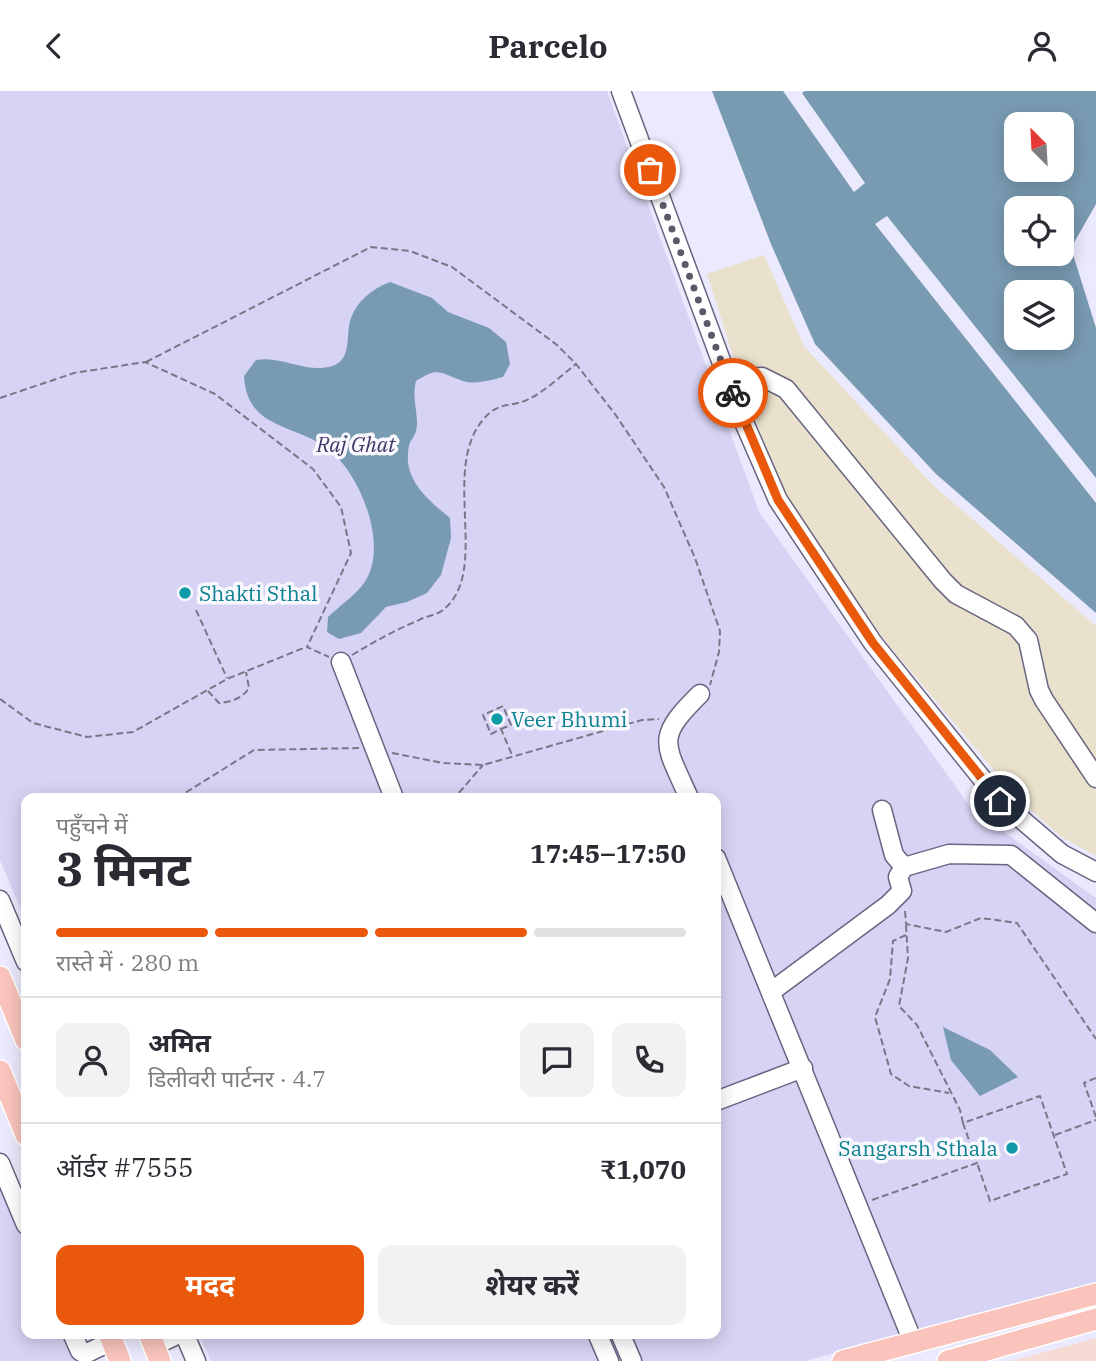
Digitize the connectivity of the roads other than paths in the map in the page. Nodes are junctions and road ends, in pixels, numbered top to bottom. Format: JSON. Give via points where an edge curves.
{"nodes":[{"id":1,"x":621,"y":91,"type":"edge"},
{"id":2,"x":727,"y":379,"type":"junction"},
{"id":3,"x":341,"y":662,"type":"road end"},
{"id":4,"x":700,"y":694,"type":"road end"},
{"id":5,"x":1096,"y":778,"type":"edge"},
{"id":6,"x":392,"y":793,"type":"edge"},
{"id":7,"x":687,"y":793,"type":"edge"},
{"id":8,"x":882,"y":810,"type":"dead end"},
{"id":9,"x":904,"y":867,"type":"junction"},
{"id":10,"x":721,"y":870,"type":"edge"},
{"id":11,"x":1096,"y":872,"type":"edge"},
{"id":12,"x":0,"y":900,"type":"edge"},
{"id":13,"x":1096,"y":923,"type":"edge"},
{"id":14,"x":21,"y":950,"type":"edge"},
{"id":15,"x":0,"y":977,"type":"edge"},
{"id":16,"x":772,"y":991,"type":"junction"},
{"id":17,"x":21,"y":1027,"type":"edge"},
{"id":18,"x":803,"y":1068,"type":"junction"},
{"id":19,"x":0,"y":1071,"type":"edge"},
{"id":20,"x":721,"y":1099,"type":"edge"},
{"id":21,"x":21,"y":1123,"type":"edge"},
{"id":22,"x":0,"y":1163,"type":"edge"},
{"id":23,"x":21,"y":1213,"type":"edge"},
{"id":24,"x":1096,"y":1294,"type":"edge"},
{"id":25,"x":1096,"y":1319,"type":"edge"},
{"id":26,"x":75,"y":1339,"type":"edge"},
{"id":27,"x":170,"y":1339,"type":"edge"},
{"id":28,"x":185,"y":1339,"type":"edge"},
{"id":29,"x":600,"y":1339,"type":"edge"},
{"id":30,"x":623,"y":1339,"type":"edge"},
{"id":31,"x":913,"y":1342,"type":"junction"},
{"id":32,"x":114,"y":1345,"type":"edge"},
{"id":33,"x":154,"y":1347,"type":"edge"},
{"id":34,"x":196,"y":1361,"type":"edge"},
{"id":35,"x":609,"y":1361,"type":"edge"},
{"id":36,"x":632,"y":1361,"type":"edge"},
{"id":37,"x":843,"y":1361,"type":"edge"},
{"id":38,"x":948,"y":1361,"type":"edge"}],
"edges":[{"from":1,"to":2,"type":"street"},
{"from":2,"to":5,"type":"street","via":[[762,377],[786,389],[943,582],[1023,633],[1039,690]]},
{"from":2,"to":11,"type":"street","via":[[778,500],[873,643],[1000,801],[1062,854]]},
{"from":3,"to":6,"type":"street"},
{"from":4,"to":7,"type":"street","via":[[674,719],[666,737]]},
{"from":8,"to":9,"type":"street","via":[[894,855]]},
{"from":9,"to":13,"type":"street","via":[[949,854],[1011,855]]},
{"from":9,"to":16,"type":"street","via":[[898,877],[902,891]]},
{"from":10,"to":16,"type":"street"},
{"from":12,"to":14,"type":"street"},
{"from":15,"to":17,"type":"main road"},
{"from":16,"to":18,"type":"street"},
{"from":18,"to":20,"type":"street"},
{"from":18,"to":31,"type":"street"},
{"from":19,"to":21,"type":"main road"},
{"from":22,"to":23,"type":"street"},
{"from":24,"to":31,"type":"main road"},
{"from":25,"to":38,"type":"main road"},
{"from":26,"to":32,"type":"street","via":[[85,1354]]},
{"from":27,"to":33,"type":"street"},
{"from":28,"to":34,"type":"street"},
{"from":29,"to":35,"type":"street"},
{"from":30,"to":36,"type":"street"},
{"from":31,"to":37,"type":"main road"}]}
